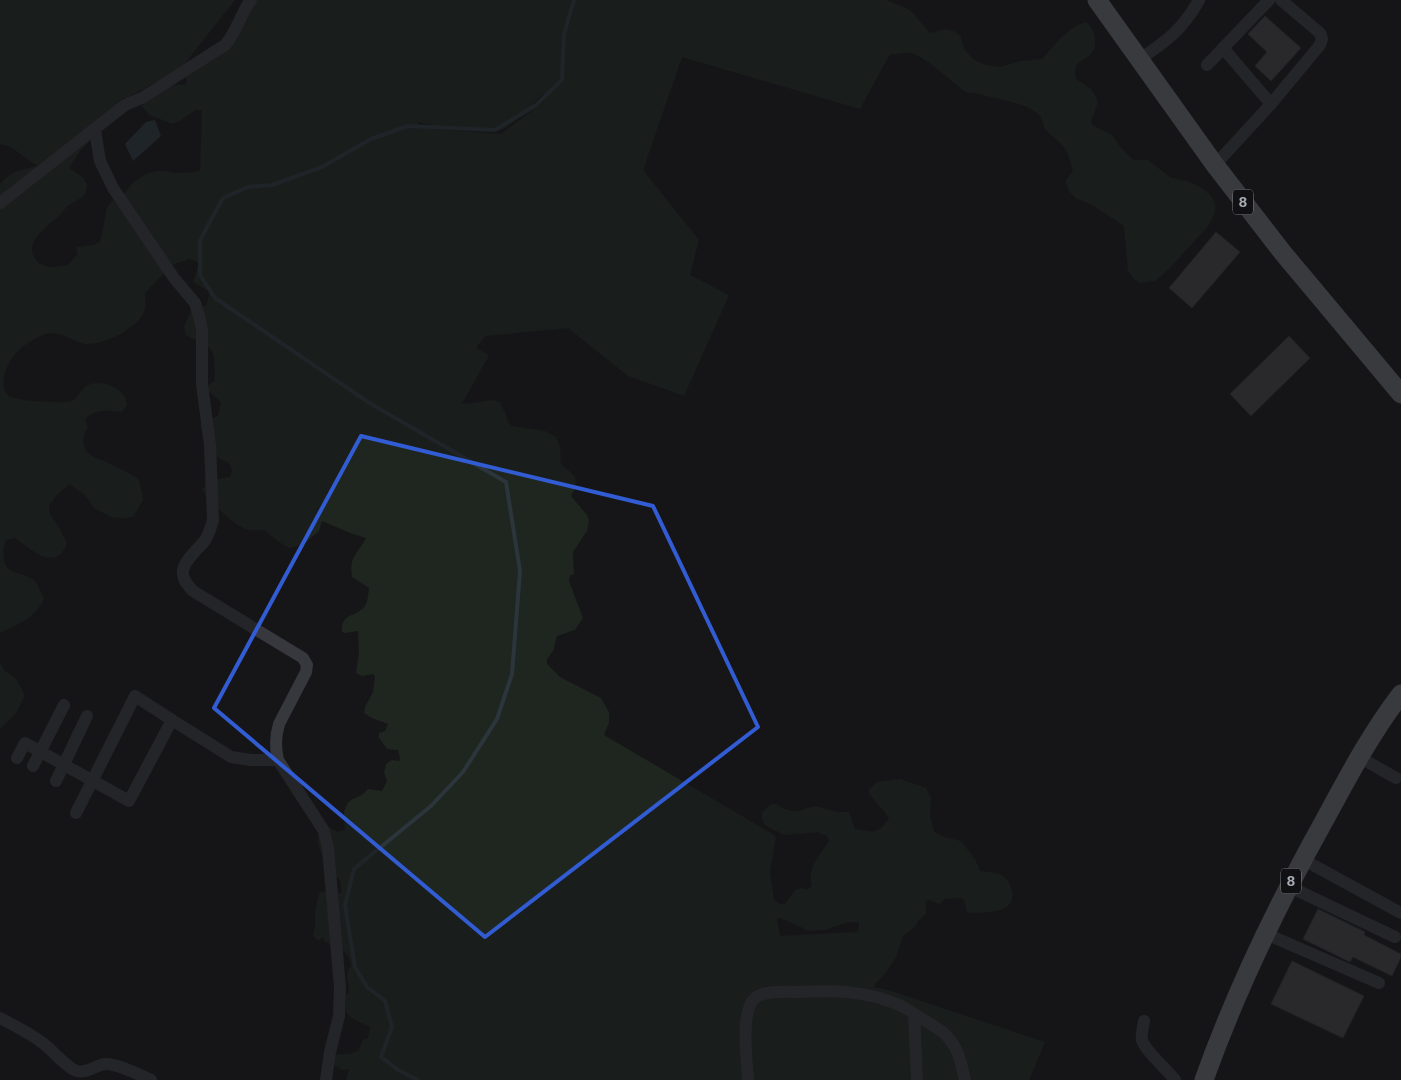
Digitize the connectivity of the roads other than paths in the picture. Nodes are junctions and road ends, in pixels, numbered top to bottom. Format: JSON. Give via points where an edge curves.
{"nodes":[{"id":1,"x":251,"y":0,"type":"edge"},
{"id":2,"x":1096,"y":0,"type":"edge"},
{"id":3,"x":1199,"y":0,"type":"edge"},
{"id":4,"x":1270,"y":0,"type":"edge"},
{"id":5,"x":1281,"y":0,"type":"edge"},
{"id":6,"x":1222,"y":48,"type":"junction"},
{"id":7,"x":1140,"y":59,"type":"junction"},
{"id":8,"x":1207,"y":65,"type":"dead end"},
{"id":9,"x":1271,"y":104,"type":"junction"},
{"id":10,"x":94,"y":130,"type":"junction"},
{"id":11,"x":1215,"y":165,"type":"junction"},
{"id":12,"x":0,"y":203,"type":"edge"},
{"id":13,"x":1401,"y":394,"type":"edge"},
{"id":14,"x":1401,"y":694,"type":"edge"},
{"id":15,"x":64,"y":705,"type":"dead end"},
{"id":16,"x":87,"y":716,"type":"dead end"},
{"id":17,"x":172,"y":720,"type":"junction"},
{"id":18,"x":41,"y":752,"type":"junction"},
{"id":19,"x":1359,"y":756,"type":"junction"},
{"id":20,"x":17,"y":758,"type":"dead end"},
{"id":21,"x":278,"y":760,"type":"junction"},
{"id":22,"x":64,"y":764,"type":"junction"},
{"id":23,"x":33,"y":766,"type":"dead end"},
{"id":24,"x":1396,"y":778,"type":"dead end"},
{"id":25,"x":92,"y":780,"type":"junction"},
{"id":26,"x":56,"y":781,"type":"dead end"},
{"id":27,"x":76,"y":813,"type":"dead end"},
{"id":28,"x":1302,"y":859,"type":"junction"},
{"id":29,"x":1288,"y":886,"type":"junction"},
{"id":30,"x":1401,"y":913,"type":"edge"},
{"id":31,"x":1264,"y":933,"type":"junction"},
{"id":32,"x":1395,"y":937,"type":"dead end"},
{"id":33,"x":1380,"y":983,"type":"dead end"},
{"id":34,"x":914,"y":1014,"type":"junction"},
{"id":35,"x":0,"y":1018,"type":"edge"},
{"id":36,"x":1144,"y":1020,"type":"dead end"},
{"id":37,"x":151,"y":1080,"type":"edge"},
{"id":38,"x":326,"y":1080,"type":"edge"},
{"id":39,"x":748,"y":1080,"type":"edge"},
{"id":40,"x":917,"y":1080,"type":"edge"},
{"id":41,"x":964,"y":1080,"type":"edge"},
{"id":42,"x":1175,"y":1080,"type":"edge"},
{"id":43,"x":1204,"y":1080,"type":"edge"}],
"edges":[{"from":1,"to":10,"type":"street","via":[[225,45],[142,98],[124,105]]},
{"from":2,"to":7,"type":"highway","number":"8"},
{"from":3,"to":7,"type":"street","via":[[1173,36]]},
{"from":4,"to":6,"type":"street"},
{"from":5,"to":9,"type":"street","via":[[1320,33],[1322,39]]},
{"from":6,"to":8,"type":"street"},
{"from":6,"to":9,"type":"street"},
{"from":7,"to":11,"type":"highway","number":"8"},
{"from":9,"to":11,"type":"street"},
{"from":10,"to":12,"type":"street"},
{"from":10,"to":21,"type":"street","via":[[100,161],[113,188],[174,278],[195,303],[202,330],[202,384],[210,445],[213,520],[205,540],[183,566],[184,580],[193,591],[303,658],[307,666],[276,733]]},
{"from":11,"to":13,"type":"highway","number":"8","via":[[1283,253]]},
{"from":14,"to":19,"type":"highway","number":"8"},
{"from":15,"to":18,"type":"street"},
{"from":16,"to":22,"type":"street"},
{"from":17,"to":21,"type":"street","via":[[231,757]]},
{"from":17,"to":25,"type":"street","via":[[129,801]]},
{"from":17,"to":25,"type":"street","via":[[135,696]]},
{"from":18,"to":20,"type":"street","via":[[25,743]]},
{"from":18,"to":22,"type":"street"},
{"from":18,"to":23,"type":"street"},
{"from":19,"to":24,"type":"street"},
{"from":19,"to":28,"type":"highway","number":"8"},
{"from":21,"to":38,"type":"street","via":[[324,831],[328,848],[340,988],[339,1016]]},
{"from":22,"to":25,"type":"street"},
{"from":22,"to":26,"type":"street"},
{"from":25,"to":27,"type":"street"},
{"from":28,"to":29,"type":"highway","number":"8"},
{"from":28,"to":30,"type":"street"},
{"from":29,"to":31,"type":"highway","number":"8"},
{"from":29,"to":32,"type":"street"},
{"from":31,"to":33,"type":"street"},
{"from":31,"to":43,"type":"highway","number":"8","via":[[1220,1034]]},
{"from":34,"to":39,"type":"street","via":[[901,1006],[862,993],[828,990],[766,993],[755,998],[748,1010]]},
{"from":34,"to":40,"type":"street"},
{"from":34,"to":41,"type":"street","via":[[939,1029],[953,1043]]},
{"from":35,"to":37,"type":"street","via":[[36,1038],[76,1071],[112,1064]]},
{"from":36,"to":42,"type":"street","via":[[1142,1040],[1145,1047]]}]}
